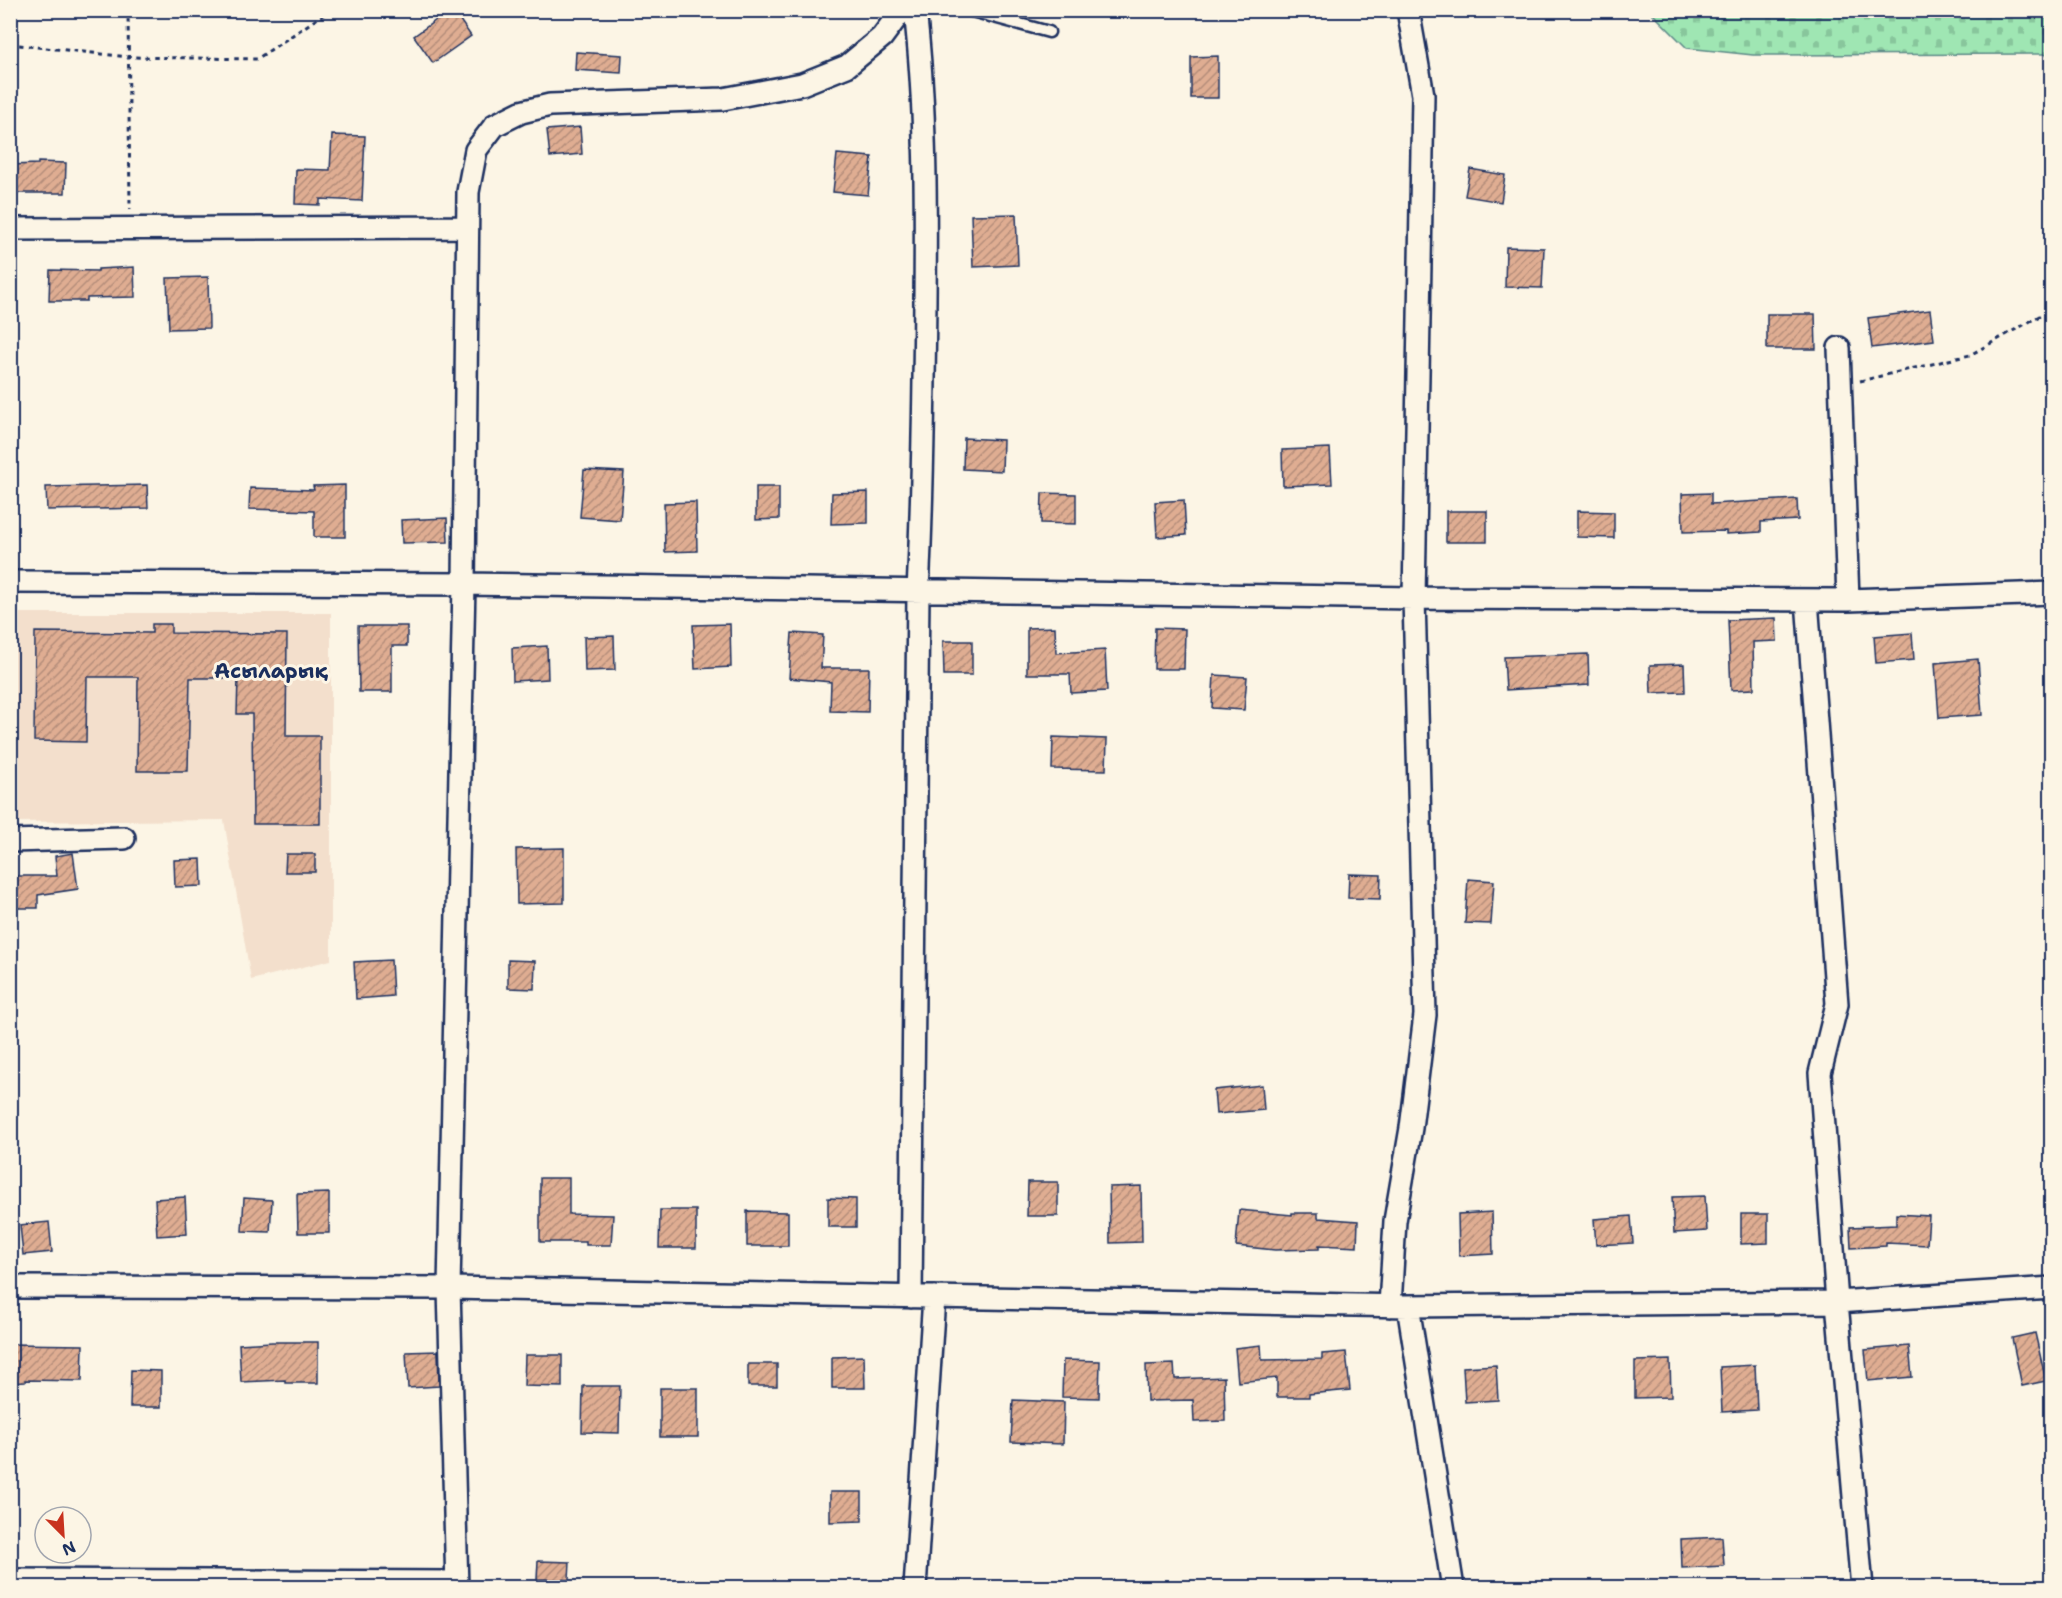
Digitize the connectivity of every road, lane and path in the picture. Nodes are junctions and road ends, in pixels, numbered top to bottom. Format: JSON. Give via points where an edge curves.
{"nodes":[{"id":1,"x":128,"y":10,"type":"edge"},
{"id":2,"x":330,"y":10,"type":"edge"},
{"id":3,"x":902,"y":10,"type":"edge"},
{"id":4,"x":915,"y":10,"type":"edge"},
{"id":5,"x":968,"y":10,"type":"edge"},
{"id":6,"x":1408,"y":10,"type":"edge"},
{"id":7,"x":1049,"y":32,"type":"dead end"},
{"id":8,"x":10,"y":44,"type":"edge"},
{"id":9,"x":129,"y":57,"type":"junction"},
{"id":10,"x":467,"y":227,"type":"junction"},
{"id":11,"x":131,"y":228,"type":"junction"},
{"id":12,"x":10,"y":229,"type":"edge"},
{"id":13,"x":2052,"y":309,"type":"edge"},
{"id":14,"x":1839,"y":348,"type":"dead end"},
{"id":15,"x":1840,"y":386,"type":"junction"},
{"id":16,"x":10,"y":582,"type":"edge"},
{"id":17,"x":464,"y":584,"type":"junction"},
{"id":18,"x":918,"y":591,"type":"junction"},
{"id":19,"x":2052,"y":593,"type":"edge"},
{"id":20,"x":1414,"y":598,"type":"junction"},
{"id":21,"x":1807,"y":600,"type":"junction"},
{"id":22,"x":1848,"y":600,"type":"junction"},
{"id":23,"x":124,"y":838,"type":"dead end"},
{"id":24,"x":10,"y":841,"type":"edge"},
{"id":25,"x":10,"y":1287,"type":"edge"},
{"id":26,"x":449,"y":1288,"type":"junction"},
{"id":27,"x":2052,"y":1288,"type":"edge"},
{"id":28,"x":911,"y":1297,"type":"junction"},
{"id":29,"x":934,"y":1298,"type":"junction"},
{"id":30,"x":1837,"y":1302,"type":"junction"},
{"id":31,"x":1399,"y":1306,"type":"junction"},
{"id":32,"x":10,"y":1580,"type":"edge"},
{"id":33,"x":457,"y":1585,"type":"edge"},
{"id":34,"x":915,"y":1587,"type":"edge"},
{"id":35,"x":1453,"y":1587,"type":"edge"},
{"id":36,"x":1862,"y":1587,"type":"edge"}],
"edges":[{"from":1,"to":9,"type":"path"},
{"from":2,"to":9,"type":"path","via":[[257,59]]},
{"from":3,"to":10,"type":"street","via":[[882,37],[847,66],[802,84],[723,99],[550,105],[521,112],[495,125],[476,150],[468,192]]},
{"from":4,"to":18,"type":"street","via":[[926,177],[924,484]]},
{"from":5,"to":7,"type":"lane"},
{"from":6,"to":20,"type":"street","via":[[1423,95]]},
{"from":8,"to":9,"type":"path"},
{"from":9,"to":11,"type":"path"},
{"from":10,"to":11,"type":"street"},
{"from":10,"to":17,"type":"street"},
{"from":11,"to":12,"type":"street"},
{"from":13,"to":15,"type":"path","via":[[1971,355]]},
{"from":14,"to":15,"type":"street"},
{"from":15,"to":22,"type":"street"},
{"from":16,"to":17,"type":"street"},
{"from":17,"to":18,"type":"street"},
{"from":17,"to":26,"type":"street"},
{"from":18,"to":20,"type":"street"},
{"from":18,"to":28,"type":"street"},
{"from":19,"to":22,"type":"street"},
{"from":20,"to":21,"type":"street"},
{"from":20,"to":31,"type":"street","via":[[1425,1015],[1395,1221]]},
{"from":21,"to":22,"type":"street"},
{"from":21,"to":30,"type":"street","via":[[1837,1004],[1820,1073]]},
{"from":23,"to":24,"type":"street"},
{"from":25,"to":26,"type":"street"},
{"from":26,"to":28,"type":"street"},
{"from":26,"to":33,"type":"street"},
{"from":27,"to":30,"type":"street"},
{"from":28,"to":29,"type":"street"},
{"from":29,"to":31,"type":"street"},
{"from":29,"to":34,"type":"street"},
{"from":30,"to":31,"type":"street"},
{"from":30,"to":36,"type":"street"},
{"from":31,"to":35,"type":"street"},
{"from":32,"to":33,"type":"street"}]}
